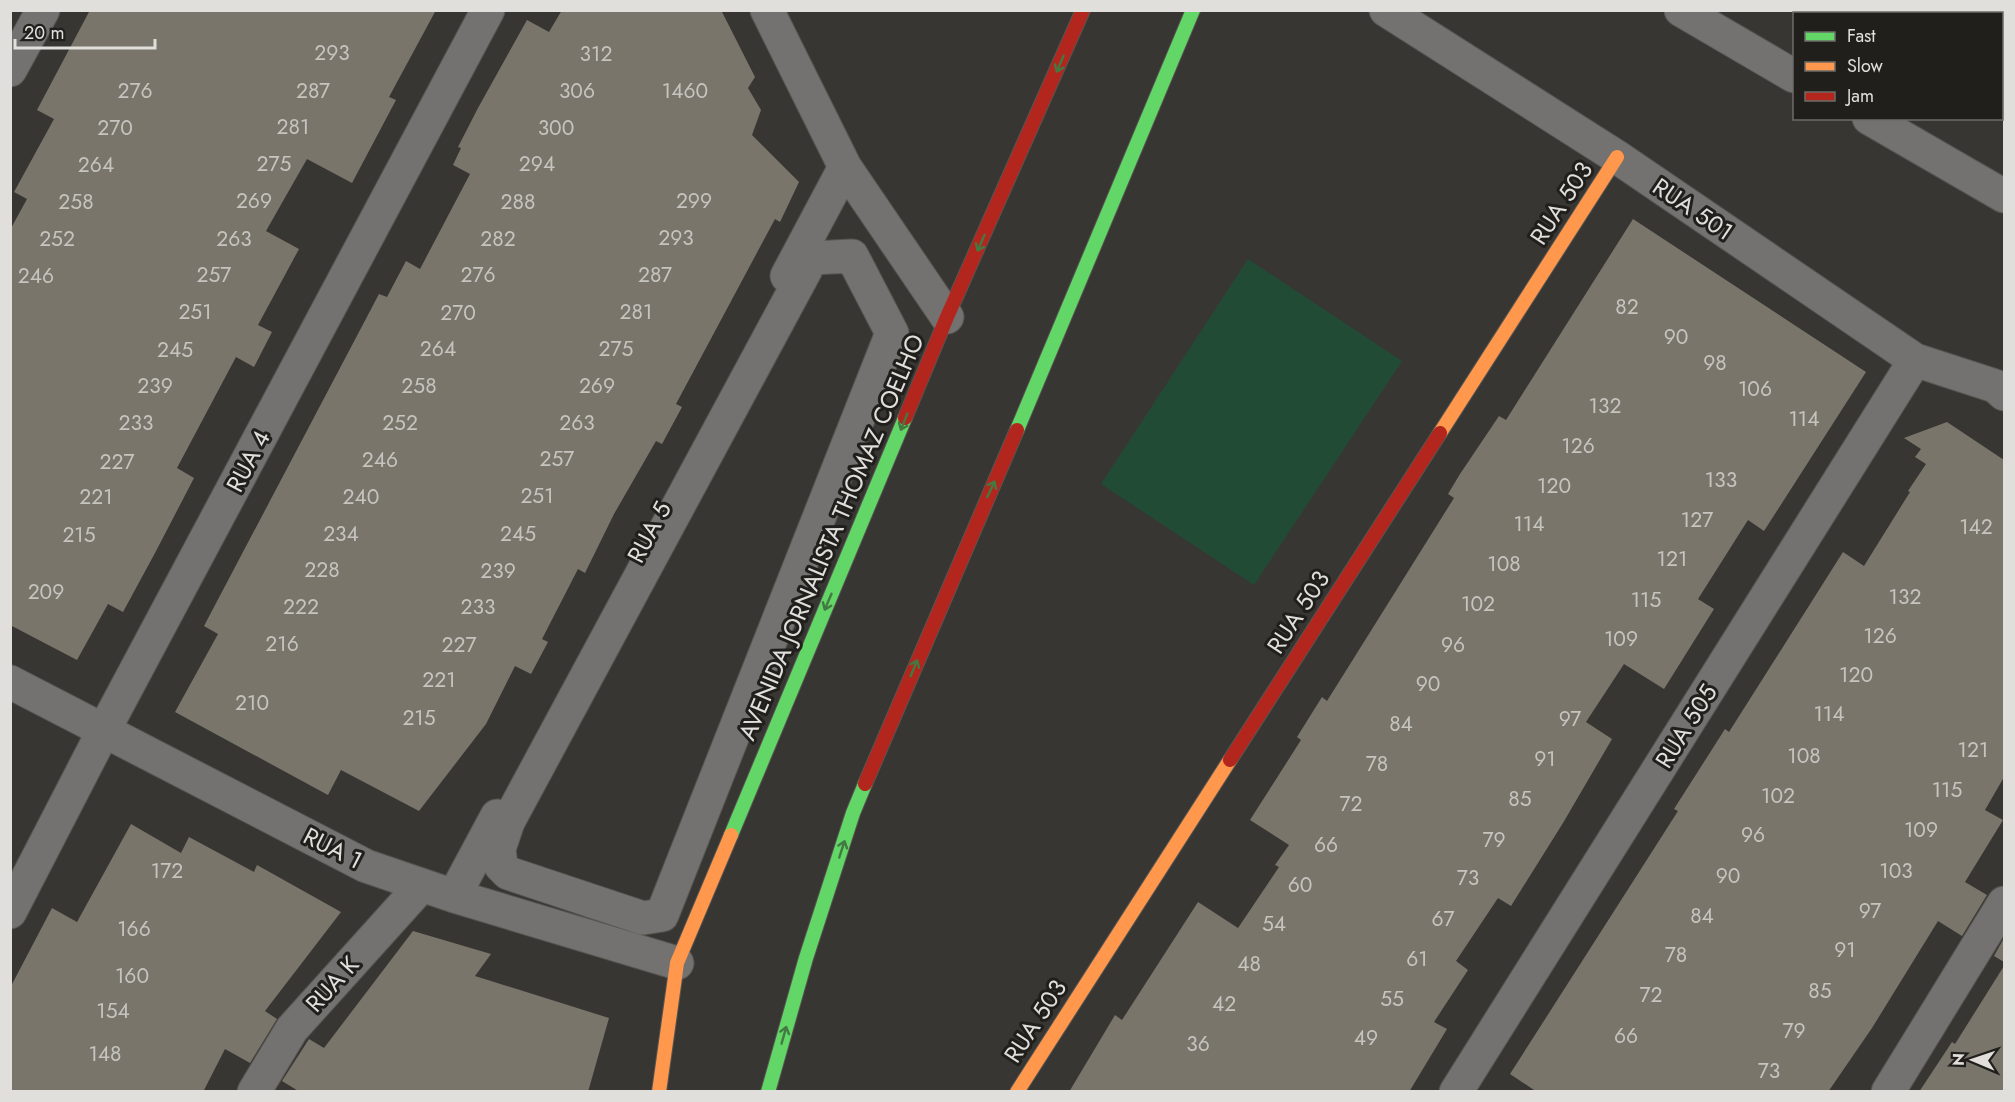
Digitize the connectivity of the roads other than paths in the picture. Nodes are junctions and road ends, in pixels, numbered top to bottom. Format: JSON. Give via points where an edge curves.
{"nodes":[{"id":1,"x":43,"y":10,"type":"edge"},
{"id":2,"x":489,"y":10,"type":"edge"},
{"id":3,"x":767,"y":10,"type":"edge"},
{"id":4,"x":1083,"y":10,"type":"edge"},
{"id":5,"x":1193,"y":10,"type":"edge"},
{"id":6,"x":1386,"y":10,"type":"edge"},
{"id":7,"x":1681,"y":10,"type":"edge"},
{"id":8,"x":10,"y":70,"type":"edge"},
{"id":9,"x":1793,"y":75,"type":"edge"},
{"id":10,"x":1872,"y":120,"type":"edge"},
{"id":11,"x":1617,"y":157,"type":"junction"},
{"id":12,"x":845,"y":167,"type":"junction"},
{"id":13,"x":2004,"y":196,"type":"edge"},
{"id":14,"x":947,"y":317,"type":"junction"},
{"id":15,"x":1915,"y":360,"type":"junction"},
{"id":16,"x":2001,"y":386,"type":"edge"},
{"id":17,"x":10,"y":682,"type":"edge"},
{"id":18,"x":104,"y":730,"type":"junction"},
{"id":19,"x":508,"y":822,"type":"joint"},
{"id":20,"x":421,"y":886,"type":"junction"},
{"id":21,"x":454,"y":896,"type":"junction"},
{"id":22,"x":2004,"y":903,"type":"edge"},
{"id":23,"x":10,"y":912,"type":"edge"},
{"id":24,"x":677,"y":963,"type":"junction"},
{"id":25,"x":774,"y":1089,"type":"edge"},
{"id":26,"x":254,"y":1092,"type":"edge"},
{"id":27,"x":659,"y":1092,"type":"edge"},
{"id":28,"x":1017,"y":1092,"type":"edge"},
{"id":29,"x":1456,"y":1092,"type":"edge"},
{"id":30,"x":1888,"y":1092,"type":"edge"}],
"edges":[{"from":1,"to":8,"type":"street"},
{"from":2,"to":18,"type":"street","name":"RUA 4"},
{"from":3,"to":12,"type":"street"},
{"from":4,"to":14,"type":"main road","name":"AVENIDA JORNALISTA THOMAZ COELHO","one_way":true},
{"from":25,"to":5,"type":"main road","one_way":true,"via":[[806,958],[853,813]]},
{"from":6,"to":11,"type":"street","name":"RUA 501"},
{"from":7,"to":9,"type":"street"},
{"from":10,"to":13,"type":"street"},
{"from":11,"to":15,"type":"street","name":"RUA 501"},
{"from":11,"to":28,"type":"main road","name":"RUA 503"},
{"from":12,"to":14,"type":"street"},
{"from":12,"to":21,"type":"street","name":"RUA 5"},
{"from":14,"to":24,"type":"main road","name":"AVENIDA JORNALISTA THOMAZ COELHO","one_way":true},
{"from":15,"to":16,"type":"street","name":"RUA 501"},
{"from":15,"to":29,"type":"street","name":"RUA 505"},
{"from":17,"to":18,"type":"street","name":"RUA 1"},
{"from":18,"to":20,"type":"street","name":"RUA 1","via":[[366,866]]},
{"from":18,"to":23,"type":"street","name":"RUA 4"},
{"from":19,"to":19,"type":"street","via":[[499,849],[501,866],[508,873],[643,918],[662,915],[892,333],[852,256],[813,258]]},
{"from":20,"to":21,"type":"street","name":"RUA 1"},
{"from":20,"to":26,"type":"street","name":"RUA K","via":[[292,1029]]},
{"from":21,"to":24,"type":"street","name":"RUA 1"},
{"from":22,"to":30,"type":"street"},
{"from":24,"to":27,"type":"main road","name":"AVENIDA JORNALISTA THOMAZ COELHO"}]}
